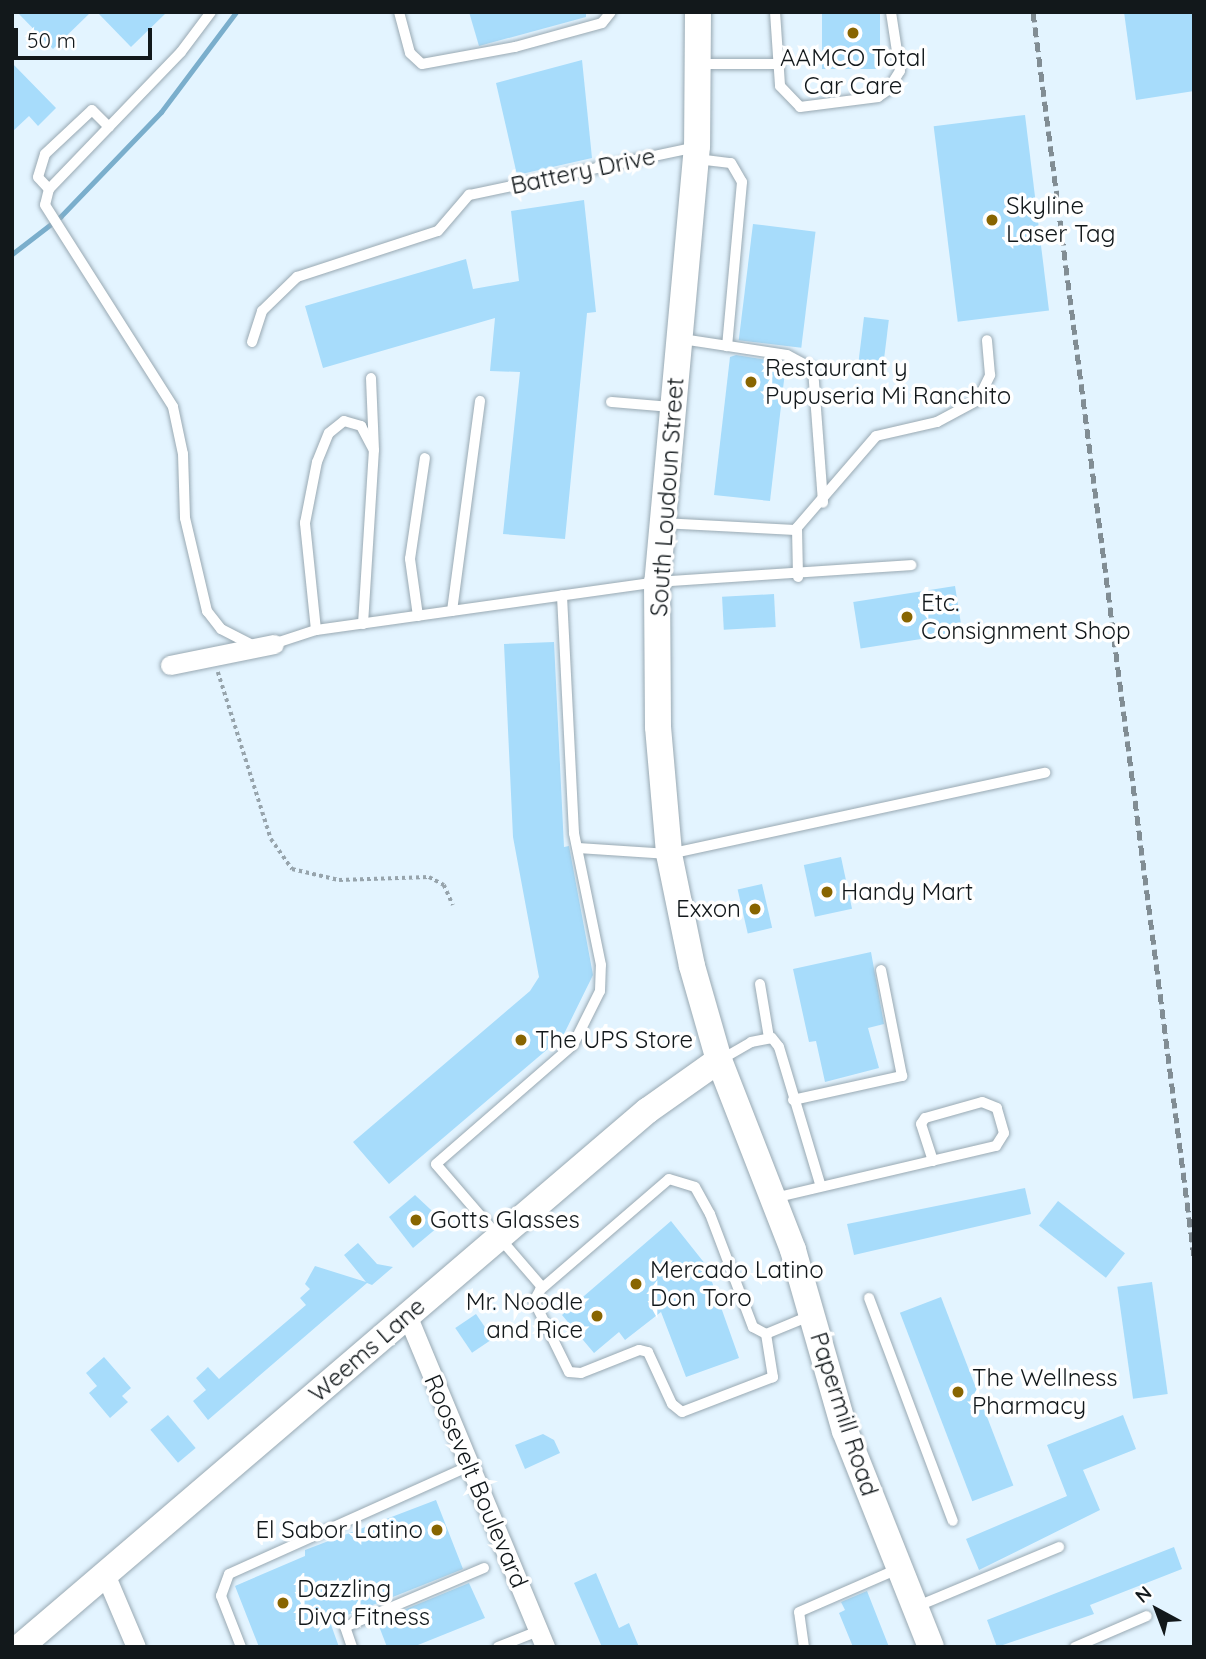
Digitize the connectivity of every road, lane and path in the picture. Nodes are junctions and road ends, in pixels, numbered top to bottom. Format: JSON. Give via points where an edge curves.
{"nodes":[{"id":1,"x":211,"y":12,"type":"edge"},
{"id":2,"x":399,"y":12,"type":"edge"},
{"id":3,"x":611,"y":12,"type":"edge"},
{"id":4,"x":698,"y":12,"type":"edge"},
{"id":5,"x":775,"y":12,"type":"edge"},
{"id":6,"x":891,"y":12,"type":"edge"},
{"id":7,"x":700,"y":64,"type":"junction"},
{"id":8,"x":778,"y":64,"type":"junction"},
{"id":9,"x":109,"y":127,"type":"junction"},
{"id":10,"x":697,"y":153,"type":"junction"},
{"id":11,"x":49,"y":189,"type":"junction"},
{"id":12,"x":679,"y":338,"type":"junction"},
{"id":13,"x":987,"y":340,"type":"dead end"},
{"id":14,"x":252,"y":342,"type":"dead end"},
{"id":15,"x":727,"y":346,"type":"junction"},
{"id":16,"x":371,"y":378,"type":"dead end"},
{"id":17,"x":480,"y":401,"type":"dead end"},
{"id":18,"x":611,"y":402,"type":"dead end"},
{"id":19,"x":672,"y":407,"type":"junction"},
{"id":20,"x":374,"y":450,"type":"junction"},
{"id":21,"x":425,"y":458,"type":"dead end"},
{"id":22,"x":822,"y":503,"type":"junction"},
{"id":23,"x":662,"y":523,"type":"junction"},
{"id":24,"x":797,"y":528,"type":"junction"},
{"id":25,"x":911,"y":565,"type":"dead end"},
{"id":26,"x":798,"y":577,"type":"junction"},
{"id":27,"x":657,"y":582,"type":"junction"},
{"id":28,"x":562,"y":595,"type":"junction"},
{"id":29,"x":452,"y":611,"type":"junction"},
{"id":30,"x":418,"y":616,"type":"junction"},
{"id":31,"x":363,"y":624,"type":"junction"},
{"id":32,"x":316,"y":630,"type":"junction"},
{"id":33,"x":274,"y":644,"type":"junction"},
{"id":34,"x":214,"y":656,"type":"junction"},
{"id":35,"x":170,"y":665,"type":"dead end"},
{"id":36,"x":1045,"y":773,"type":"dead end"},
{"id":37,"x":578,"y":848,"type":"junction"},
{"id":38,"x":669,"y":854,"type":"junction"},
{"id":39,"x":453,"y":905,"type":"dead end"},
{"id":40,"x":881,"y":970,"type":"dead end"},
{"id":41,"x":760,"y":984,"type":"dead end"},
{"id":42,"x":769,"y":1038,"type":"junction"},
{"id":43,"x":719,"y":1060,"type":"junction"},
{"id":44,"x":793,"y":1100,"type":"junction"},
{"id":45,"x":933,"y":1161,"type":"junction"},
{"id":46,"x":820,"y":1184,"type":"junction"},
{"id":47,"x":774,"y":1198,"type":"junction"},
{"id":48,"x":502,"y":1235,"type":"junction"},
{"id":49,"x":542,"y":1287,"type":"junction"},
{"id":50,"x":869,"y":1298,"type":"dead end"},
{"id":51,"x":407,"y":1315,"type":"junction"},
{"id":52,"x":813,"y":1315,"type":"junction"},
{"id":53,"x":766,"y":1334,"type":"junction"},
{"id":54,"x":469,"y":1466,"type":"junction"},
{"id":55,"x":953,"y":1521,"type":"dead end"},
{"id":56,"x":1059,"y":1547,"type":"dead end"},
{"id":57,"x":484,"y":1568,"type":"dead end"},
{"id":58,"x":898,"y":1569,"type":"junction"},
{"id":59,"x":105,"y":1574,"type":"junction"},
{"id":60,"x":914,"y":1608,"type":"junction"},
{"id":61,"x":1147,"y":1616,"type":"dead end"},
{"id":62,"x":541,"y":1639,"type":"edge"},
{"id":63,"x":130,"y":1645,"type":"edge"},
{"id":64,"x":20,"y":1647,"type":"edge"},
{"id":65,"x":241,"y":1647,"type":"edge"},
{"id":66,"x":352,"y":1647,"type":"edge"},
{"id":67,"x":498,"y":1647,"type":"edge"},
{"id":68,"x":804,"y":1647,"type":"edge"},
{"id":69,"x":931,"y":1647,"type":"edge"},
{"id":70,"x":1075,"y":1647,"type":"edge"}],
"edges":[{"from":1,"to":9,"type":"lane","via":[[181,52]]},
{"from":2,"to":3,"type":"lane","via":[[410,53],[422,64],[514,47],[602,23]]},
{"from":4,"to":7,"type":"main road","name":"South Loudoun Street"},
{"from":5,"to":8,"type":"lane"},
{"from":6,"to":8,"type":"lane","via":[[900,71],[878,97],[800,107],[784,95]]},
{"from":7,"to":8,"type":"lane"},
{"from":7,"to":10,"type":"main road","name":"South Loudoun Street"},
{"from":9,"to":11,"type":"lane"},
{"from":9,"to":11,"type":"lane","via":[[92,110],[45,154],[38,177]]},
{"from":10,"to":12,"type":"main road","name":"South Loudoun Street"},
{"from":10,"to":14,"type":"lane","name":"Battery Drive","via":[[469,195],[439,231],[297,276],[262,311]]},
{"from":10,"to":15,"type":"lane","name":"Battery Drive","via":[[731,163],[741,182]]},
{"from":11,"to":33,"type":"lane","via":[[46,214],[173,407],[183,454],[185,518],[207,611],[238,640]]},
{"from":12,"to":15,"type":"lane"},
{"from":12,"to":19,"type":"main road","name":"South Loudoun Street"},
{"from":13,"to":22,"type":"lane","via":[[990,375],[978,400],[937,422],[876,436]]},
{"from":15,"to":22,"type":"lane","via":[[787,355],[815,371]]},
{"from":16,"to":20,"type":"lane"},
{"from":17,"to":29,"type":"lane"},
{"from":18,"to":19,"type":"lane"},
{"from":19,"to":23,"type":"main road","name":"South Loudoun Street"},
{"from":20,"to":31,"type":"lane"},
{"from":20,"to":32,"type":"lane","via":[[361,426],[344,421],[329,433],[317,462],[305,523]]},
{"from":21,"to":30,"type":"lane","via":[[410,559]]},
{"from":22,"to":24,"type":"lane"},
{"from":23,"to":24,"type":"lane","via":[[786,533]]},
{"from":23,"to":27,"type":"main road","name":"South Loudoun Street"},
{"from":24,"to":26,"type":"lane"},
{"from":25,"to":26,"type":"lane"},
{"from":26,"to":27,"type":"lane"},
{"from":27,"to":28,"type":"lane"},
{"from":27,"to":38,"type":"main road","name":"South Loudoun Street","via":[[658,727]]},
{"from":28,"to":29,"type":"lane"},
{"from":28,"to":37,"type":"lane"},
{"from":29,"to":30,"type":"lane"},
{"from":30,"to":31,"type":"lane"},
{"from":31,"to":32,"type":"lane"},
{"from":32,"to":33,"type":"lane"},
{"from":33,"to":34,"type":"street"},
{"from":34,"to":35,"type":"street"},
{"from":34,"to":39,"type":"path","via":[[271,839],[292,869],[339,880],[429,877],[444,885]]},
{"from":36,"to":38,"type":"lane"},
{"from":37,"to":38,"type":"lane"},
{"from":37,"to":48,"type":"lane","via":[[601,965],[600,991],[573,1045],[436,1164]]},
{"from":38,"to":43,"type":"main road","name":"South Loudoun Street","via":[[692,966]]},
{"from":40,"to":44,"type":"lane","via":[[902,1076]]},
{"from":41,"to":42,"type":"lane"},
{"from":42,"to":43,"type":"lane","via":[[751,1042]]},
{"from":42,"to":44,"type":"lane","via":[[779,1047]]},
{"from":43,"to":47,"type":"main road","name":"Papermill Road"},
{"from":43,"to":48,"type":"main road","name":"Weems Lane","via":[[647,1111]]},
{"from":44,"to":46,"type":"lane"},
{"from":45,"to":45,"type":"lane","via":[[996,1146],[1004,1133],[997,1108],[982,1102],[925,1118],[921,1124]]},
{"from":45,"to":46,"type":"lane"},
{"from":46,"to":47,"type":"lane"},
{"from":47,"to":52,"type":"main road","name":"Papermill Road"},
{"from":48,"to":49,"type":"lane"},
{"from":48,"to":51,"type":"main road","name":"Weems Lane"},
{"from":49,"to":53,"type":"lane","via":[[669,1179],[685,1181],[710,1214],[753,1327]]},
{"from":49,"to":53,"type":"lane","via":[[535,1295],[535,1309],[569,1371],[581,1373],[648,1352],[672,1404],[682,1412],[773,1377]]},
{"from":50,"to":55,"type":"lane"},
{"from":51,"to":54,"type":"street","name":"Roosevelt Boulevard"},
{"from":51,"to":59,"type":"main road","name":"Weems Lane"},
{"from":52,"to":53,"type":"lane"},
{"from":52,"to":58,"type":"main road","name":"Papermill Road","via":[[831,1390]]},
{"from":54,"to":62,"type":"street","name":"Roosevelt Boulevard"},
{"from":54,"to":65,"type":"lane","via":[[229,1574],[221,1595]]},
{"from":56,"to":60,"type":"lane"},
{"from":57,"to":66,"type":"lane","via":[[345,1627]]},
{"from":58,"to":60,"type":"main road","name":"Papermill Road"},
{"from":58,"to":68,"type":"lane","via":[[799,1612],[796,1620]]},
{"from":59,"to":63,"type":"street"},
{"from":59,"to":64,"type":"main road","name":"Weems Lane"},
{"from":60,"to":69,"type":"main road","name":"Papermill Road"},
{"from":61,"to":70,"type":"lane"},
{"from":62,"to":67,"type":"lane"}]}
